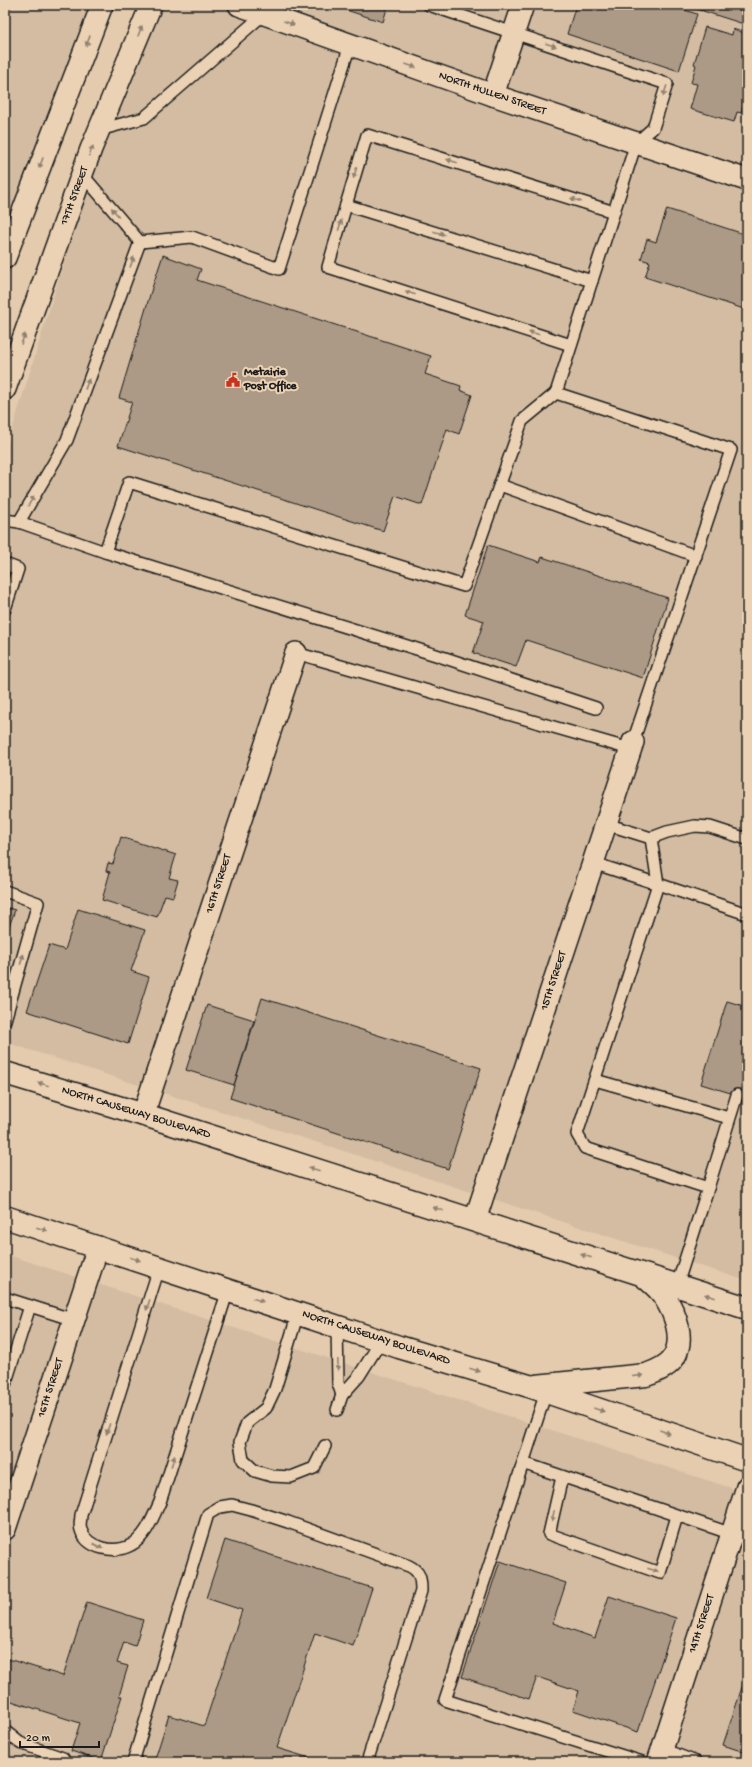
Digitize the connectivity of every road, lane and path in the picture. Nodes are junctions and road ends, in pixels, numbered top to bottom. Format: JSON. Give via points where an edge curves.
{"nodes":[{"id":1,"x":102,"y":5,"type":"edge"},
{"id":2,"x":151,"y":5,"type":"edge"},
{"id":3,"x":239,"y":5,"type":"edge"},
{"id":4,"x":429,"y":5,"type":"edge"},
{"id":5,"x":523,"y":5,"type":"edge"},
{"id":6,"x":264,"y":14,"type":"junction"},
{"id":7,"x":514,"y":33,"type":"junction"},
{"id":8,"x":350,"y":45,"type":"junction"},
{"id":9,"x":493,"y":95,"type":"junction"},
{"id":10,"x":99,"y":130,"type":"junction"},
{"id":11,"x":636,"y":143,"type":"junction"},
{"id":12,"x":82,"y":174,"type":"junction"},
{"id":13,"x":747,"y":180,"type":"edge"},
{"id":14,"x":346,"y":204,"type":"junction"},
{"id":15,"x":614,"y":212,"type":"junction"},
{"id":16,"x":140,"y":242,"type":"junction"},
{"id":17,"x":5,"y":258,"type":"edge"},
{"id":18,"x":592,"y":281,"type":"junction"},
{"id":19,"x":571,"y":345,"type":"junction"},
{"id":20,"x":5,"y":389,"type":"edge"},
{"id":21,"x":556,"y":393,"type":"junction"},
{"id":22,"x":500,"y":485,"type":"junction"},
{"id":23,"x":5,"y":520,"type":"edge"},
{"id":24,"x":19,"y":522,"type":"junction"},
{"id":25,"x":105,"y":552,"type":"junction"},
{"id":26,"x":696,"y":556,"type":"junction"},
{"id":27,"x":5,"y":564,"type":"edge"},
{"id":28,"x":5,"y":608,"type":"edge"},
{"id":29,"x":296,"y":653,"type":"joint"},
{"id":30,"x":596,"y":708,"type":"dead end"},
{"id":31,"x":632,"y":745,"type":"junction"},
{"id":32,"x":606,"y":824,"type":"junction"},
{"id":33,"x":651,"y":838,"type":"junction"},
{"id":34,"x":747,"y":839,"type":"edge"},
{"id":35,"x":593,"y":863,"type":"junction"},
{"id":36,"x":658,"y":884,"type":"junction"},
{"id":37,"x":5,"y":892,"type":"edge"},
{"id":38,"x":747,"y":914,"type":"edge"},
{"id":39,"x":8,"y":996,"type":"edge"},
{"id":40,"x":5,"y":1020,"type":"edge"},
{"id":41,"x":5,"y":1073,"type":"edge"},
{"id":42,"x":595,"y":1080,"type":"junction"},
{"id":43,"x":737,"y":1095,"type":"dead end"},
{"id":44,"x":143,"y":1115,"type":"junction"},
{"id":45,"x":729,"y":1118,"type":"junction"},
{"id":46,"x":708,"y":1188,"type":"junction"},
{"id":47,"x":5,"y":1217,"type":"edge"},
{"id":48,"x":475,"y":1220,"type":"junction"},
{"id":49,"x":98,"y":1247,"type":"junction"},
{"id":50,"x":159,"y":1268,"type":"junction"},
{"id":51,"x":642,"y":1273,"type":"junction"},
{"id":52,"x":677,"y":1285,"type":"junction"},
{"id":53,"x":228,"y":1290,"type":"junction"},
{"id":54,"x":5,"y":1298,"type":"edge"},
{"id":55,"x":30,"y":1306,"type":"junction"},
{"id":56,"x":747,"y":1308,"type":"edge"},
{"id":57,"x":298,"y":1313,"type":"junction"},
{"id":58,"x":74,"y":1320,"type":"junction"},
{"id":59,"x":337,"y":1326,"type":"junction"},
{"id":60,"x":381,"y":1340,"type":"junction"},
{"id":61,"x":5,"y":1385,"type":"edge"},
{"id":62,"x":538,"y":1389,"type":"junction"},
{"id":63,"x":342,"y":1395,"type":"junction"},
{"id":64,"x":337,"y":1410,"type":"dead end"},
{"id":65,"x":325,"y":1446,"type":"dead end"},
{"id":66,"x":747,"y":1460,"type":"edge"},
{"id":67,"x":523,"y":1463,"type":"junction"},
{"id":68,"x":562,"y":1478,"type":"junction"},
{"id":69,"x":747,"y":1486,"type":"edge"},
{"id":70,"x":677,"y":1516,"type":"junction"},
{"id":71,"x":5,"y":1529,"type":"edge"},
{"id":72,"x":739,"y":1537,"type":"edge"},
{"id":73,"x":5,"y":1731,"type":"edge"},
{"id":74,"x":660,"y":1756,"type":"edge"},
{"id":75,"x":62,"y":1762,"type":"edge"},
{"id":76,"x":133,"y":1762,"type":"edge"},
{"id":77,"x":367,"y":1762,"type":"edge"},
{"id":78,"x":642,"y":1762,"type":"edge"},
{"id":79,"x":696,"y":1762,"type":"edge"}],
"edges":[{"from":1,"to":17,"type":"street","one_way":true},
{"from":10,"to":2,"type":"street","name":"17TH STREET","one_way":true},
{"from":3,"to":6,"type":"street","name":"NORTH HULLEN STREET"},
{"from":4,"to":7,"type":"lane"},
{"from":5,"to":7,"type":"street"},
{"from":6,"to":8,"type":"street","name":"NORTH HULLEN STREET","one_way":true},
{"from":6,"to":10,"type":"lane","via":[[144,118]]},
{"from":7,"to":9,"type":"street"},
{"from":7,"to":11,"type":"lane","one_way":true,"via":[[667,84],[653,128]]},
{"from":8,"to":9,"type":"street","name":"NORTH HULLEN STREET","one_way":true},
{"from":8,"to":16,"type":"lane","via":[[279,269],[192,237]]},
{"from":9,"to":11,"type":"street","name":"NORTH HULLEN STREET"},
{"from":12,"to":10,"type":"street","name":"17TH STREET","one_way":true},
{"from":11,"to":13,"type":"street","name":"NORTH HULLEN STREET"},
{"from":11,"to":15,"type":"lane"},
{"from":16,"to":12,"type":"lane","one_way":true},
{"from":20,"to":12,"type":"street","name":"17TH STREET","one_way":true},
{"from":15,"to":14,"type":"lane","one_way":true,"via":[[367,135]]},
{"from":14,"to":18,"type":"lane","one_way":true},
{"from":19,"to":14,"type":"lane","one_way":true,"via":[[328,267]]},
{"from":15,"to":18,"type":"lane"},
{"from":24,"to":16,"type":"lane","one_way":true,"via":[[66,440]]},
{"from":18,"to":19,"type":"lane"},
{"from":19,"to":21,"type":"lane"},
{"from":21,"to":22,"type":"lane","via":[[522,421]]},
{"from":21,"to":26,"type":"lane","via":[[731,450]]},
{"from":22,"to":25,"type":"lane","via":[[464,586],[129,482]]},
{"from":22,"to":26,"type":"lane"},
{"from":23,"to":24,"type":"lane"},
{"from":24,"to":25,"type":"lane"},
{"from":25,"to":30,"type":"lane","via":[[436,655]]},
{"from":26,"to":31,"type":"lane"},
{"from":27,"to":28,"type":"lane","via":[[18,569]]},
{"from":29,"to":31,"type":"lane"},
{"from":29,"to":44,"type":"street","name":"16TH STREET"},
{"from":31,"to":32,"type":"street","name":"15TH STREET"},
{"from":32,"to":33,"type":"lane"},
{"from":32,"to":35,"type":"street","name":"15TH STREET"},
{"from":33,"to":34,"type":"lane","via":[[695,826],[710,827]]},
{"from":33,"to":36,"type":"lane"},
{"from":35,"to":36,"type":"lane"},
{"from":35,"to":48,"type":"street","name":"15TH STREET"},
{"from":36,"to":38,"type":"lane"},
{"from":36,"to":42,"type":"lane"},
{"from":39,"to":37,"type":"lane","one_way":true,"via":[[38,903]]},
{"from":39,"to":40,"type":"lane"},
{"from":44,"to":41,"type":"highway","name":"NORTH CAUSEWAY BOULEVARD","one_way":true},
{"from":42,"to":45,"type":"lane"},
{"from":42,"to":46,"type":"lane","via":[[577,1134],[585,1148]]},
{"from":43,"to":45,"type":"lane"},
{"from":48,"to":44,"type":"highway","name":"NORTH CAUSEWAY BOULEVARD","one_way":true},
{"from":45,"to":46,"type":"lane"},
{"from":46,"to":52,"type":"lane"},
{"from":47,"to":49,"type":"highway","name":"NORTH CAUSEWAY BOULEVARD","one_way":true},
{"from":51,"to":48,"type":"highway","name":"NORTH CAUSEWAY BOULEVARD","one_way":true},
{"from":49,"to":50,"type":"highway","name":"NORTH CAUSEWAY BOULEVARD","one_way":true},
{"from":49,"to":58,"type":"street","name":"16TH STREET"},
{"from":50,"to":53,"type":"highway","name":"NORTH CAUSEWAY BOULEVARD"},
{"from":50,"to":53,"type":"lane","one_way":true,"via":[[81,1514],[80,1529],[86,1538],[107,1550],[131,1545],[144,1533],[154,1517]]},
{"from":51,"to":52,"type":"highway","name":"NORTH CAUSEWAY BOULEVARD"},
{"from":62,"to":51,"type":"highway","one_way":true,"via":[[646,1375],[660,1370],[674,1358],[679,1341],[676,1319],[663,1294]]},
{"from":56,"to":52,"type":"highway","name":"NORTH CAUSEWAY BOULEVARD","one_way":true},
{"from":53,"to":57,"type":"highway","name":"NORTH CAUSEWAY BOULEVARD","one_way":true},
{"from":54,"to":55,"type":"lane"},
{"from":55,"to":58,"type":"lane"},
{"from":55,"to":61,"type":"lane"},
{"from":57,"to":59,"type":"highway","name":"NORTH CAUSEWAY BOULEVARD"},
{"from":57,"to":65,"type":"lane","via":[[275,1389],[266,1408],[247,1423],[240,1442],[243,1460],[255,1471],[272,1476],[291,1477],[314,1468]]},
{"from":58,"to":71,"type":"street","name":"16TH STREET"},
{"from":59,"to":60,"type":"highway","name":"NORTH CAUSEWAY BOULEVARD"},
{"from":59,"to":63,"type":"lane","one_way":true,"via":[[338,1383]]},
{"from":60,"to":62,"type":"highway","name":"NORTH CAUSEWAY BOULEVARD","one_way":true},
{"from":60,"to":63,"type":"lane","via":[[359,1376]]},
{"from":62,"to":66,"type":"highway","name":"NORTH CAUSEWAY BOULEVARD","one_way":true},
{"from":62,"to":67,"type":"lane"},
{"from":63,"to":64,"type":"lane"},
{"from":67,"to":68,"type":"lane"},
{"from":67,"to":78,"type":"lane","via":[[445,1700]]},
{"from":68,"to":70,"type":"lane"},
{"from":68,"to":70,"type":"lane","one_way":true,"via":[[549,1534],[660,1573]]},
{"from":69,"to":72,"type":"street","name":"14TH STREET"},
{"from":70,"to":72,"type":"lane"},
{"from":72,"to":74,"type":"street","name":"14TH STREET"},
{"from":73,"to":75,"type":"lane","via":[[20,1743],[63,1758]]},
{"from":74,"to":79,"type":"lane"},
{"from":76,"to":77,"type":"lane","via":[[208,1514],[220,1507],[232,1505],[288,1522],[416,1569],[420,1576],[421,1591]]}]}
